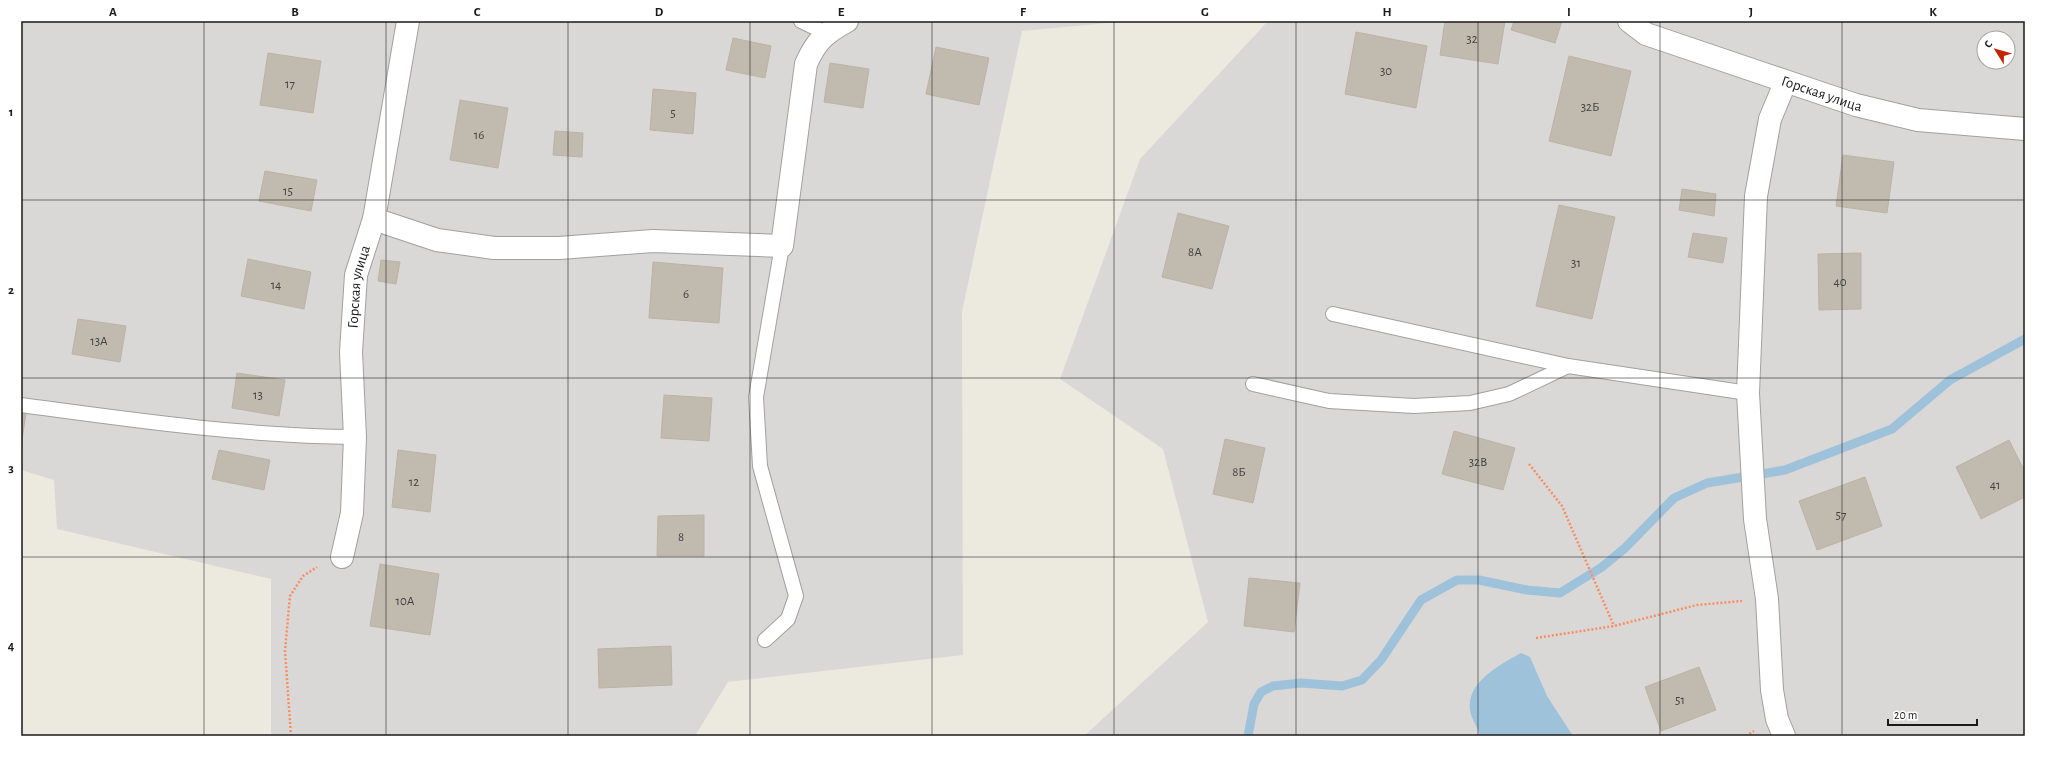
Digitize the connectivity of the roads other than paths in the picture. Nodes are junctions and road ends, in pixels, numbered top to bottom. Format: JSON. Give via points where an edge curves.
{"nodes":[{"id":1,"x":408,"y":21,"type":"edge"},
{"id":2,"x":801,"y":21,"type":"edge"},
{"id":3,"x":847,"y":21,"type":"edge"},
{"id":4,"x":1629,"y":21,"type":"edge"},
{"id":5,"x":826,"y":33,"type":"junction"},
{"id":6,"x":1785,"y":82,"type":"junction"},
{"id":7,"x":2025,"y":129,"type":"edge"},
{"id":8,"x":374,"y":219,"type":"junction"},
{"id":9,"x":782,"y":246,"type":"junction"},
{"id":10,"x":1333,"y":314,"type":"dead end"},
{"id":11,"x":1568,"y":366,"type":"junction"},
{"id":12,"x":1253,"y":384,"type":"dead end"},
{"id":13,"x":1748,"y":393,"type":"junction"},
{"id":14,"x":21,"y":405,"type":"edge"},
{"id":15,"x":355,"y":437,"type":"junction"},
{"id":16,"x":342,"y":556,"type":"road end"},
{"id":17,"x":765,"y":640,"type":"dead end"},
{"id":18,"x":1784,"y":736,"type":"edge"}],
"edges":[{"from":1,"to":8,"type":"street","name":"Горская улица"},
{"from":2,"to":5,"type":"lane"},
{"from":3,"to":5,"type":"street"},
{"from":4,"to":6,"type":"street","name":"Горская улица","via":[[1646,34]]},
{"from":5,"to":9,"type":"street","via":[[813,47],[806,64]]},
{"from":6,"to":7,"type":"street","name":"Горская улица","via":[[1856,105],[1918,120]]},
{"from":6,"to":13,"type":"street","via":[[1770,119],[1756,196]]},
{"from":8,"to":9,"type":"street","via":[[437,240],[494,248],[559,248],[652,241]]},
{"from":8,"to":15,"type":"street","name":"Горская улица","via":[[356,275],[351,352]]},
{"from":9,"to":17,"type":"lane","via":[[756,397],[760,466],[796,596],[788,619]]},
{"from":10,"to":11,"type":"lane"},
{"from":11,"to":12,"type":"lane","via":[[1509,394],[1470,403],[1414,406],[1329,400]]},
{"from":11,"to":13,"type":"lane"},
{"from":13,"to":18,"type":"street","via":[[1755,520],[1767,599],[1772,690],[1777,719]]},
{"from":14,"to":15,"type":"lane","via":[[180,426],[304,436]]},
{"from":15,"to":16,"type":"street","name":"Горская улица","via":[[352,513]]}]}
